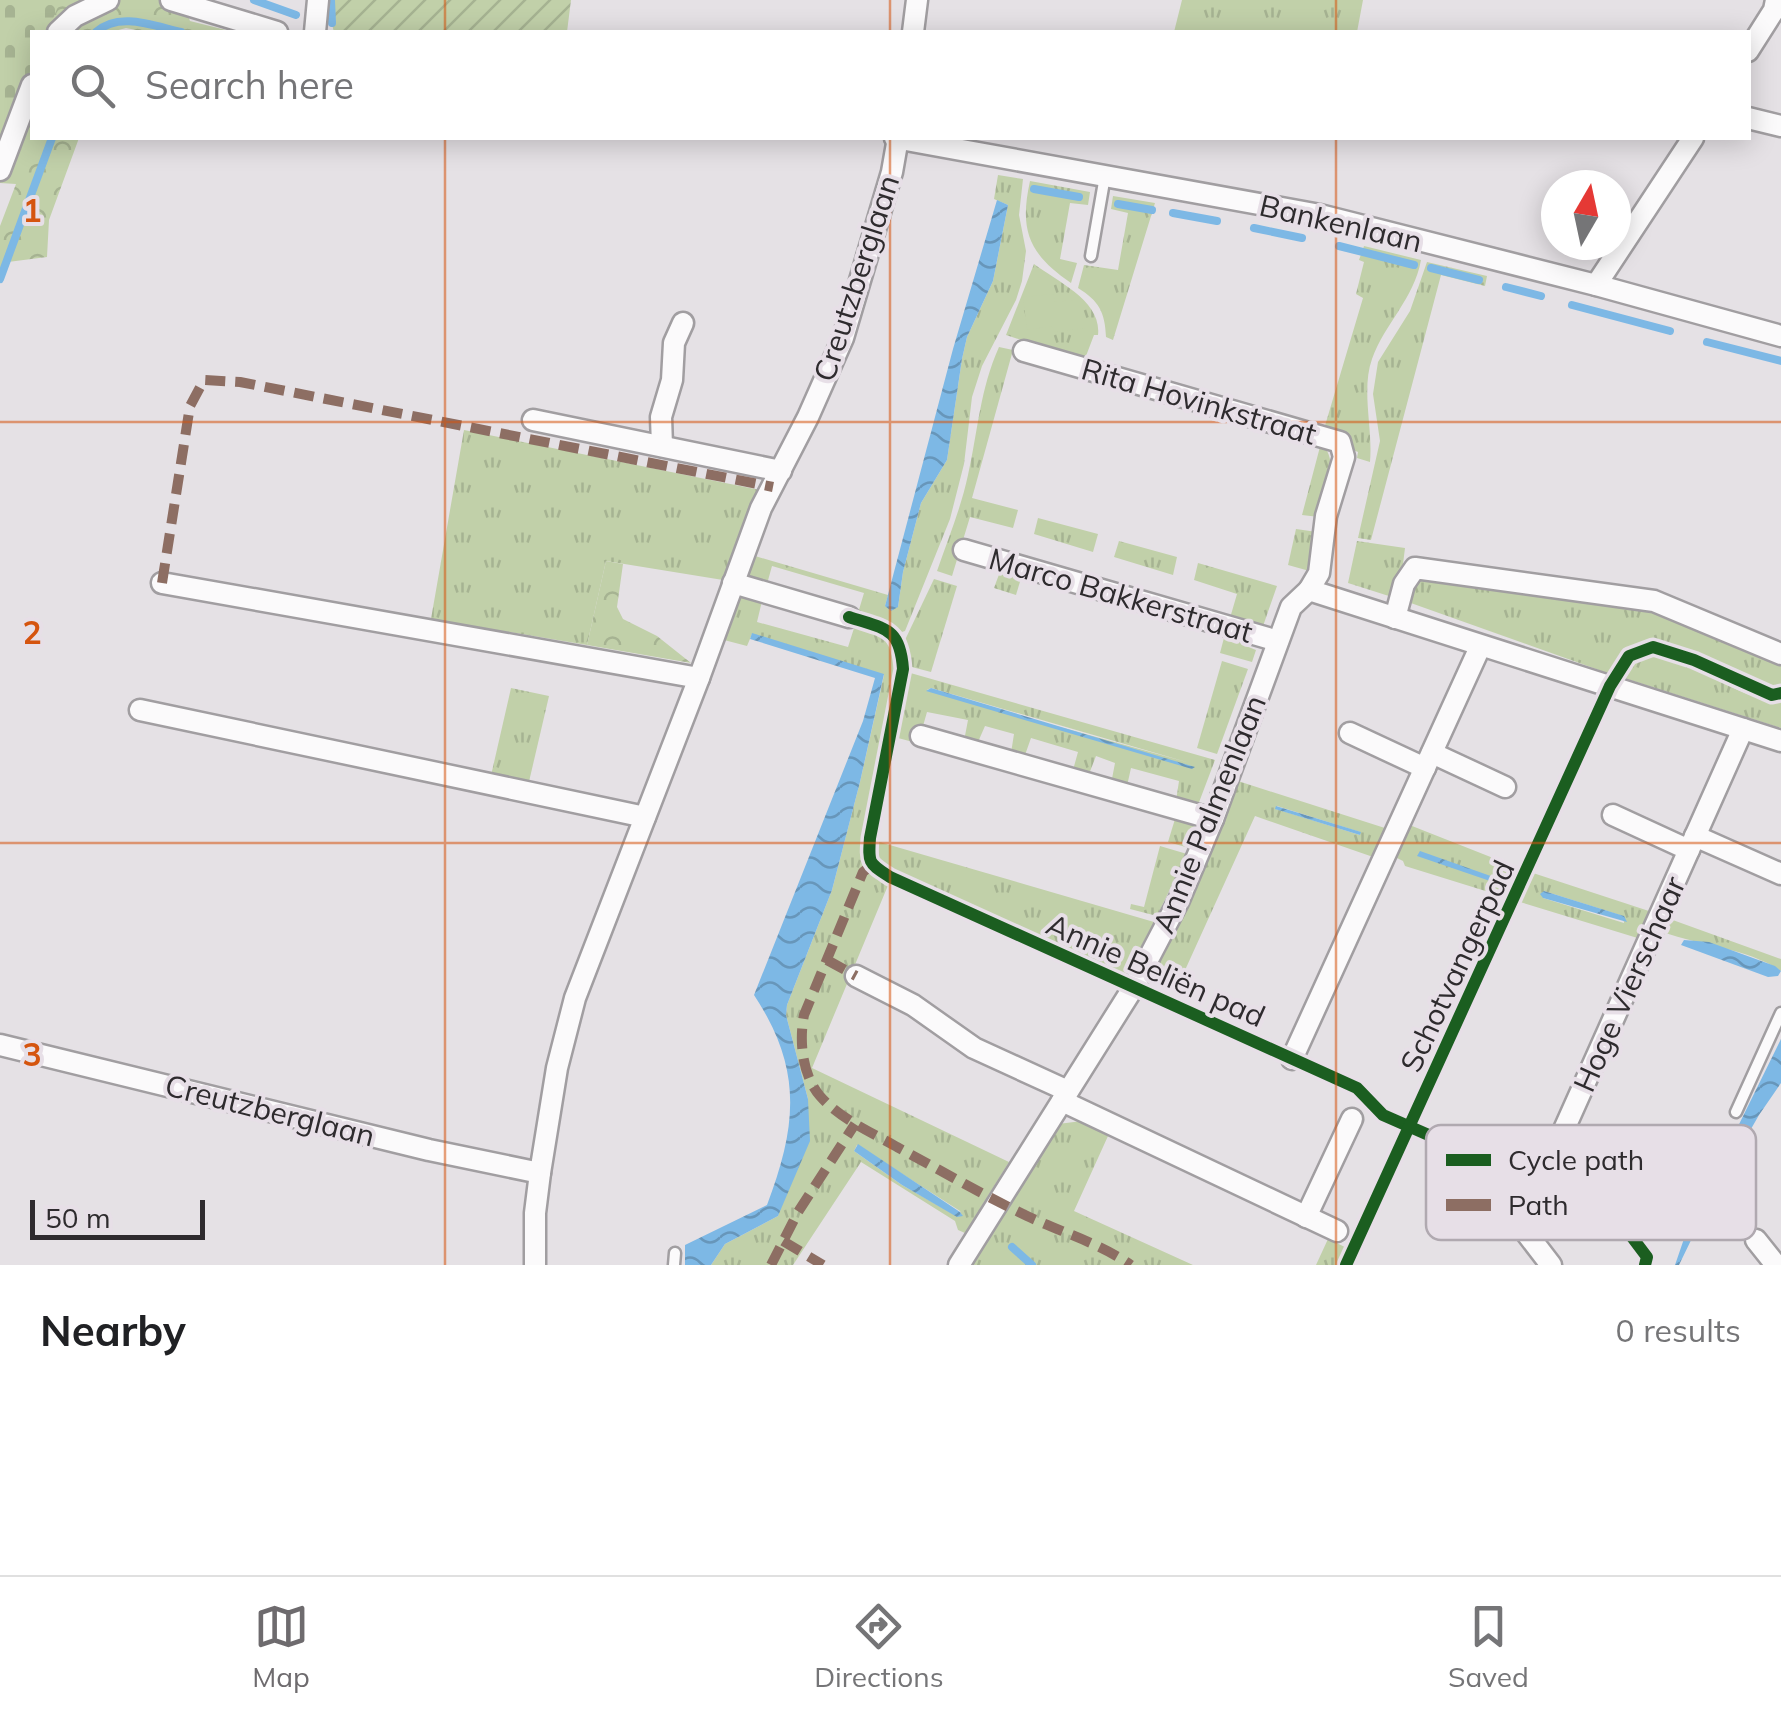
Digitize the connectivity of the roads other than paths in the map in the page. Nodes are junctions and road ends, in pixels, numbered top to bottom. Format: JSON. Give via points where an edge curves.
{"nodes":[{"id":1,"x":108,"y":0,"type":"edge"},
{"id":2,"x":171,"y":0,"type":"edge"},
{"id":3,"x":318,"y":0,"type":"edge"},
{"id":4,"x":918,"y":0,"type":"edge"},
{"id":5,"x":1776,"y":0,"type":"edge"},
{"id":6,"x":195,"y":4,"type":"edge"},
{"id":7,"x":60,"y":30,"type":"edge"},
{"id":8,"x":270,"y":30,"type":"edge"},
{"id":9,"x":316,"y":30,"type":"edge"},
{"id":10,"x":913,"y":30,"type":"edge"},
{"id":11,"x":1751,"y":46,"type":"edge"},
{"id":12,"x":30,"y":90,"type":"edge"},
{"id":13,"x":1751,"y":119,"type":"edge"},
{"id":14,"x":1781,"y":126,"type":"edge"},
{"id":15,"x":897,"y":140,"type":"edge"},
{"id":16,"x":908,"y":140,"type":"edge"},
{"id":17,"x":1692,"y":140,"type":"edge"},
{"id":18,"x":0,"y":170,"type":"edge"},
{"id":19,"x":1105,"y":176,"type":"junction"},
{"id":20,"x":1091,"y":256,"type":"dead end"},
{"id":21,"x":1596,"y":285,"type":"junction"},
{"id":22,"x":683,"y":322,"type":"dead end"},
{"id":23,"x":1781,"y":336,"type":"edge"},
{"id":24,"x":1024,"y":351,"type":"dead end"},
{"id":25,"x":533,"y":420,"type":"dead end"},
{"id":26,"x":662,"y":446,"type":"junction"},
{"id":27,"x":781,"y":472,"type":"junction"},
{"id":28,"x":964,"y":550,"type":"dead end"},
{"id":29,"x":162,"y":582,"type":"dead end"},
{"id":30,"x":733,"y":583,"type":"junction"},
{"id":31,"x":1309,"y":590,"type":"junction"},
{"id":32,"x":849,"y":617,"type":"dead end"},
{"id":33,"x":1395,"y":618,"type":"junction"},
{"id":34,"x":1278,"y":641,"type":"junction"},
{"id":35,"x":1480,"y":647,"type":"junction"},
{"id":36,"x":1781,"y":654,"type":"edge"},
{"id":37,"x":699,"y":678,"type":"junction"},
{"id":38,"x":140,"y":710,"type":"dead end"},
{"id":39,"x":1743,"y":729,"type":"junction"},
{"id":40,"x":1350,"y":733,"type":"dead end"},
{"id":41,"x":920,"y":736,"type":"dead end"},
{"id":42,"x":1781,"y":741,"type":"edge"},
{"id":43,"x":1428,"y":760,"type":"junction"},
{"id":44,"x":1505,"y":786,"type":"dead end"},
{"id":45,"x":1613,"y":815,"type":"dead end"},
{"id":46,"x":646,"y":817,"type":"junction"},
{"id":47,"x":1213,"y":819,"type":"junction"},
{"id":48,"x":1692,"y":843,"type":"junction"},
{"id":49,"x":1781,"y":874,"type":"edge"},
{"id":50,"x":856,"y":976,"type":"dead end"},
{"id":51,"x":1781,"y":1013,"type":"edge"},
{"id":52,"x":0,"y":1044,"type":"edge"},
{"id":53,"x":1292,"y":1059,"type":"dead end"},
{"id":54,"x":1065,"y":1096,"type":"junction"},
{"id":55,"x":1736,"y":1112,"type":"dead end"},
{"id":56,"x":1352,"y":1119,"type":"dead end"},
{"id":57,"x":1566,"y":1125,"type":"edge"},
{"id":58,"x":540,"y":1172,"type":"junction"},
{"id":59,"x":1306,"y":1217,"type":"junction"},
{"id":60,"x":1337,"y":1231,"type":"dead end"},
{"id":61,"x":1532,"y":1240,"type":"edge"},
{"id":62,"x":1756,"y":1240,"type":"dead end"},
{"id":63,"x":534,"y":1265,"type":"edge"},
{"id":64,"x":959,"y":1265,"type":"edge"},
{"id":65,"x":1551,"y":1265,"type":"edge"},
{"id":66,"x":1776,"y":1265,"type":"edge"}],
"edges":[{"from":1,"to":7,"type":"street"},
{"from":2,"to":6,"type":"street"},
{"from":3,"to":9,"type":"street"},
{"from":4,"to":10,"type":"street"},
{"from":5,"to":11,"type":"street"},
{"from":6,"to":8,"type":"street"},
{"from":12,"to":18,"type":"street"},
{"from":13,"to":14,"type":"street"},
{"from":15,"to":27,"type":"street","name":"Creutzberglaan","via":[[843,338]]},
{"from":16,"to":19,"type":"street","name":"Bankenlaan"},
{"from":17,"to":21,"type":"street"},
{"from":19,"to":20,"type":"lane"},
{"from":19,"to":21,"type":"street","name":"Bankenlaan","via":[[1320,214]]},
{"from":21,"to":23,"type":"street","name":"Bankenlaan"},
{"from":22,"to":26,"type":"street","via":[[661,417]]},
{"from":24,"to":31,"type":"street","name":"Rita Hovinkstraat","via":[[1340,442],[1344,457],[1326,516],[1319,573]]},
{"from":25,"to":26,"type":"street"},
{"from":26,"to":27,"type":"street"},
{"from":27,"to":30,"type":"street","name":"Creutzberglaan"},
{"from":28,"to":34,"type":"street","name":"Marco Bakkerstraat"},
{"from":29,"to":37,"type":"street"},
{"from":30,"to":32,"type":"street"},
{"from":30,"to":37,"type":"street","name":"Creutzberglaan"},
{"from":31,"to":33,"type":"street"},
{"from":31,"to":34,"type":"street","name":"Annie Palmenlaan","via":[[1292,607]]},
{"from":33,"to":35,"type":"street"},
{"from":33,"to":36,"type":"street","via":[[1415,568],[1654,601]]},
{"from":34,"to":47,"type":"street","name":"Annie Palmenlaan"},
{"from":35,"to":39,"type":"street"},
{"from":35,"to":43,"type":"street"},
{"from":37,"to":46,"type":"street","name":"Creutzberglaan"},
{"from":38,"to":46,"type":"street"},
{"from":39,"to":42,"type":"street"},
{"from":39,"to":48,"type":"street","name":"Hoge Vierschaar"},
{"from":40,"to":43,"type":"street"},
{"from":41,"to":47,"type":"street"},
{"from":43,"to":44,"type":"street"},
{"from":43,"to":53,"type":"street"},
{"from":45,"to":48,"type":"street","name":"Hoge Vierschaar"},
{"from":46,"to":58,"type":"street","name":"Creutzberglaan","via":[[574,998]]},
{"from":47,"to":54,"type":"street","name":"Annie Palmenlaan","via":[[1179,900]]},
{"from":48,"to":49,"type":"street","name":"Hoge Vierschaar"},
{"from":48,"to":57,"type":"street","name":"Hoge Vierschaar"},
{"from":50,"to":54,"type":"street"},
{"from":51,"to":55,"type":"lane"},
{"from":52,"to":58,"type":"street","name":"Creutzberglaan"},
{"from":54,"to":59,"type":"street"},
{"from":54,"to":64,"type":"street","name":"Annie Palmenlaan"},
{"from":56,"to":59,"type":"street"},
{"from":58,"to":63,"type":"street","name":"Creutzberglaan"},
{"from":59,"to":60,"type":"street"},
{"from":61,"to":65,"type":"street"},
{"from":62,"to":66,"type":"street"}]}
